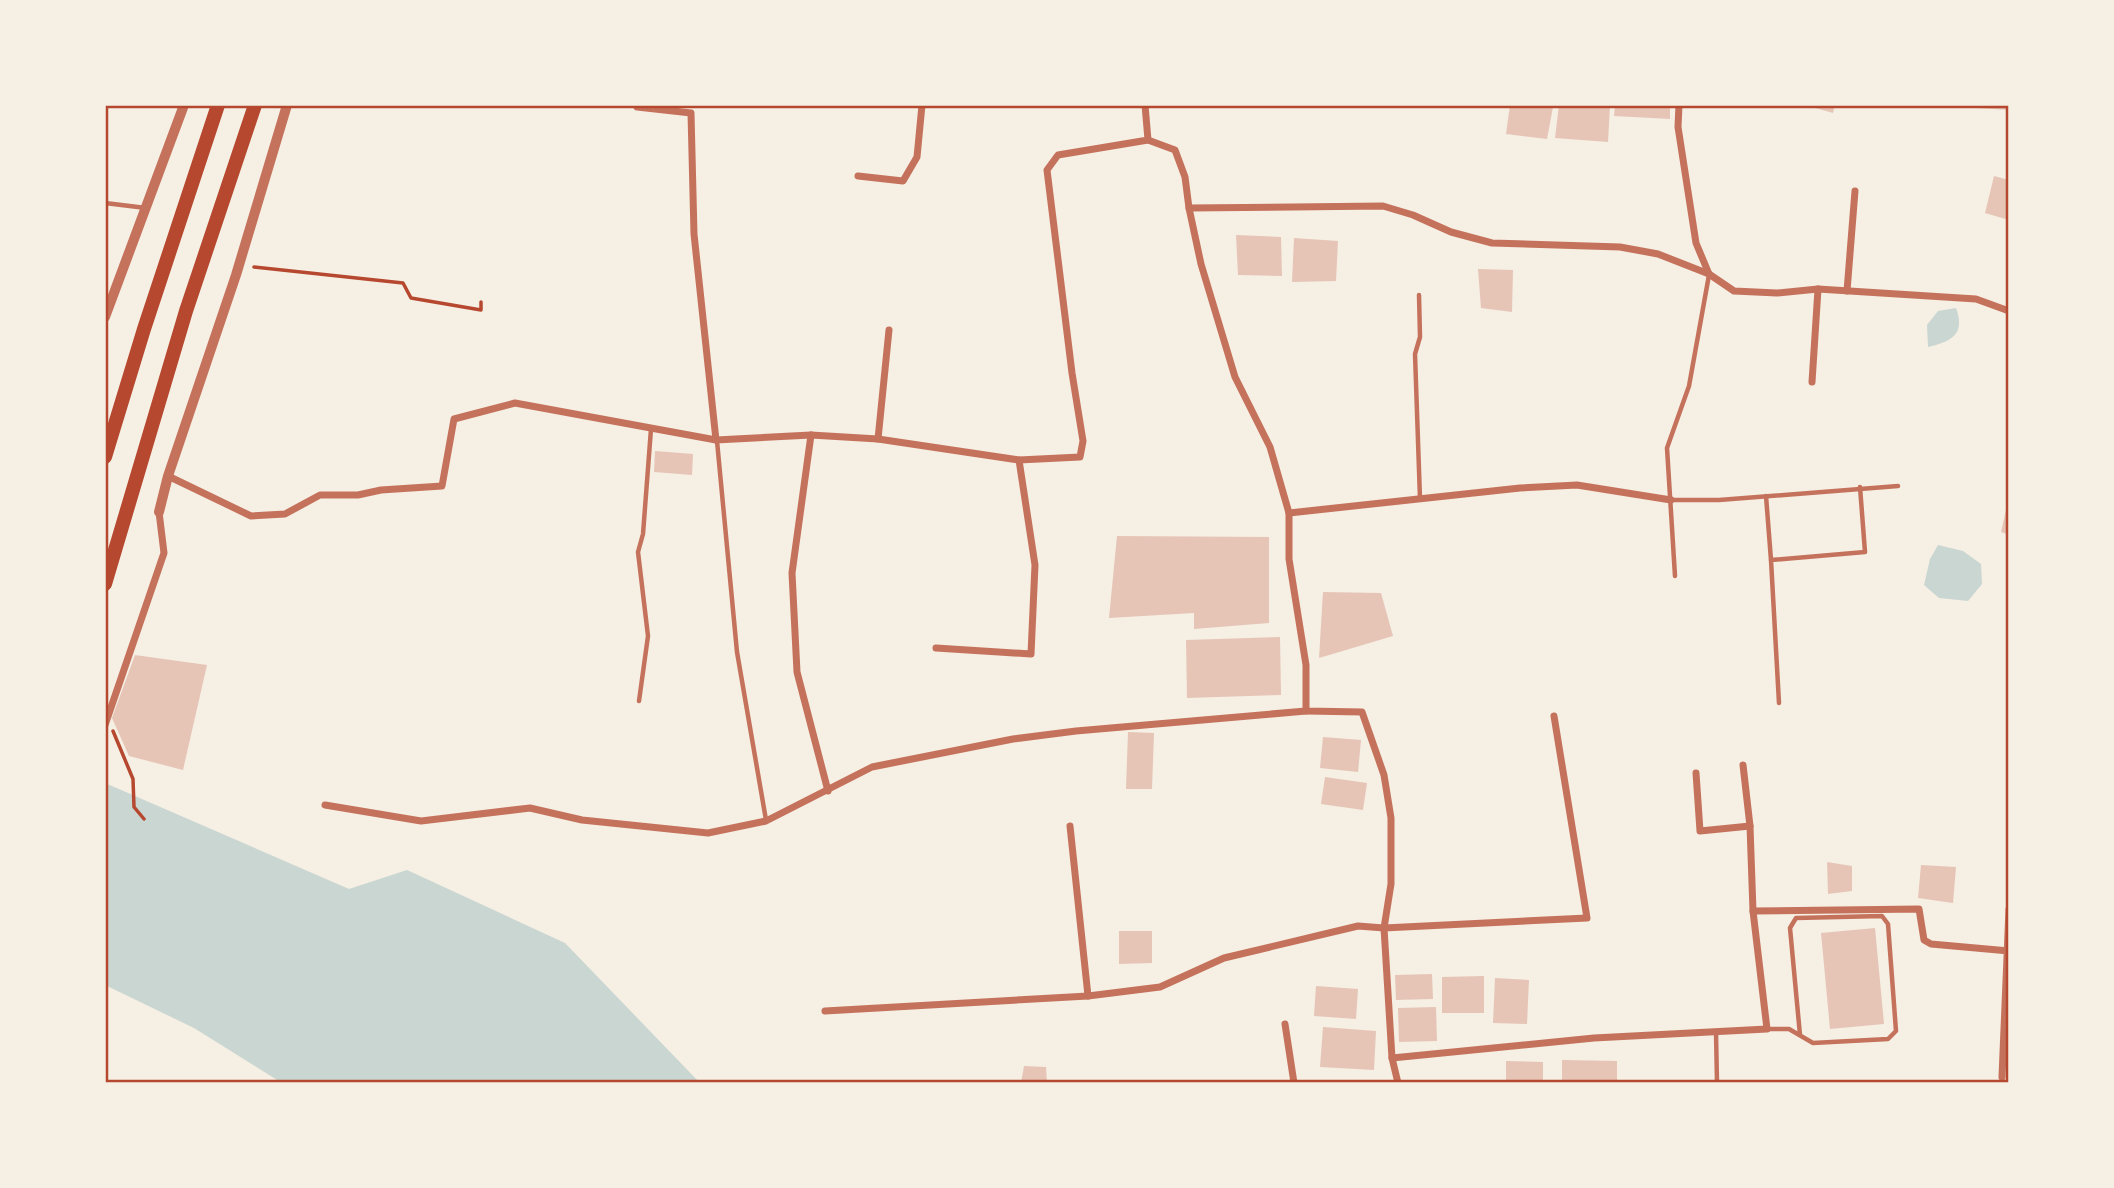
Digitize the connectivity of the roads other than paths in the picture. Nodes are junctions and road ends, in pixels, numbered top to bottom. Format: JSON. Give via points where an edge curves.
{"nodes":[{"id":1,"x":184,"y":105,"type":"edge"},
{"id":2,"x":218,"y":105,"type":"edge"},
{"id":3,"x":255,"y":105,"type":"edge"},
{"id":4,"x":287,"y":105,"type":"edge"},
{"id":5,"x":637,"y":105,"type":"edge"},
{"id":6,"x":922,"y":105,"type":"edge"},
{"id":7,"x":1145,"y":105,"type":"edge"},
{"id":8,"x":1679,"y":105,"type":"edge"},
{"id":9,"x":1148,"y":140,"type":"junction"},
{"id":10,"x":858,"y":176,"type":"dead end"},
{"id":11,"x":1855,"y":191,"type":"dead end"},
{"id":12,"x":105,"y":203,"type":"edge"},
{"id":13,"x":146,"y":208,"type":"junction"},
{"id":14,"x":1189,"y":208,"type":"junction"},
{"id":15,"x":1709,"y":274,"type":"junction"},
{"id":16,"x":1818,"y":289,"type":"junction"},
{"id":17,"x":1847,"y":291,"type":"junction"},
{"id":18,"x":1419,"y":295,"type":"dead end"},
{"id":19,"x":2009,"y":311,"type":"edge"},
{"id":20,"x":105,"y":317,"type":"edge"},
{"id":21,"x":889,"y":330,"type":"dead end"},
{"id":22,"x":1812,"y":382,"type":"dead end"},
{"id":23,"x":651,"y":429,"type":"junction"},
{"id":24,"x":811,"y":435,"type":"junction"},
{"id":25,"x":878,"y":439,"type":"junction"},
{"id":26,"x":716,"y":440,"type":"junction"},
{"id":27,"x":105,"y":457,"type":"edge"},
{"id":28,"x":1019,"y":460,"type":"junction"},
{"id":29,"x":168,"y":476,"type":"junction"},
{"id":30,"x":1898,"y":486,"type":"dead end"},
{"id":31,"x":1860,"y":487,"type":"junction"},
{"id":32,"x":1766,"y":496,"type":"junction"},
{"id":33,"x":1420,"y":499,"type":"junction"},
{"id":34,"x":1671,"y":500,"type":"junction"},
{"id":35,"x":159,"y":512,"type":"joint"},
{"id":36,"x":1289,"y":513,"type":"junction"},
{"id":37,"x":1771,"y":560,"type":"junction"},
{"id":38,"x":1675,"y":576,"type":"dead end"},
{"id":39,"x":105,"y":584,"type":"edge"},
{"id":40,"x":936,"y":648,"type":"dead end"},
{"id":41,"x":639,"y":701,"type":"dead end"},
{"id":42,"x":1779,"y":703,"type":"dead end"},
{"id":43,"x":1306,"y":711,"type":"junction"},
{"id":44,"x":1554,"y":716,"type":"dead end"},
{"id":45,"x":107,"y":722,"type":"edge"},
{"id":46,"x":1743,"y":765,"type":"dead end"},
{"id":47,"x":1696,"y":773,"type":"dead end"},
{"id":48,"x":828,"y":792,"type":"junction"},
{"id":49,"x":325,"y":805,"type":"dead end"},
{"id":50,"x":766,"y":821,"type":"junction"},
{"id":51,"x":1070,"y":826,"type":"dead end"},
{"id":52,"x":1750,"y":826,"type":"junction"},
{"id":53,"x":2009,"y":909,"type":"edge"},
{"id":54,"x":1753,"y":911,"type":"junction"},
{"id":55,"x":1384,"y":928,"type":"junction"},
{"id":56,"x":2008,"y":951,"type":"edge"},
{"id":57,"x":1088,"y":996,"type":"junction"},
{"id":58,"x":825,"y":1011,"type":"dead end"},
{"id":59,"x":1285,"y":1024,"type":"dead end"},
{"id":60,"x":1767,"y":1030,"type":"junction"},
{"id":61,"x":1716,"y":1032,"type":"junction"},
{"id":62,"x":1800,"y":1035,"type":"junction"},
{"id":63,"x":1392,"y":1058,"type":"junction"},
{"id":64,"x":2002,"y":1077,"type":"dead end"},
{"id":65,"x":1294,"y":1083,"type":"edge"},
{"id":66,"x":1398,"y":1083,"type":"edge"},
{"id":67,"x":1717,"y":1083,"type":"edge"}],
"edges":[{"from":1,"to":13,"type":"street"},
{"from":2,"to":27,"type":"highway"},
{"from":3,"to":39,"type":"highway","via":[[186,311]]},
{"from":4,"to":29,"type":"street"},
{"from":5,"to":26,"type":"street","via":[[691,113],[694,234]]},
{"from":6,"to":10,"type":"street","via":[[918,157],[903,181]]},
{"from":7,"to":9,"type":"street"},
{"from":8,"to":15,"type":"street","via":[[1678,127],[1696,243]]},
{"from":9,"to":14,"type":"street","via":[[1175,150]]},
{"from":9,"to":28,"type":"street","via":[[1058,155],[1047,170],[1083,441],[1080,457]]},
{"from":11,"to":17,"type":"street"},
{"from":12,"to":13,"type":"lane"},
{"from":13,"to":20,"type":"street"},
{"from":14,"to":15,"type":"street","via":[[1383,206],[1492,243],[1620,247],[1658,254]]},
{"from":14,"to":36,"type":"street","via":[[1235,377],[1269,447]]},
{"from":15,"to":16,"type":"street","via":[[1734,291]]},
{"from":15,"to":34,"type":"lane","via":[[1689,386],[1667,448]]},
{"from":16,"to":17,"type":"street"},
{"from":16,"to":22,"type":"street"},
{"from":17,"to":19,"type":"street","via":[[1976,299]]},
{"from":18,"to":33,"type":"lane","via":[[1415,367]]},
{"from":21,"to":25,"type":"street"},
{"from":23,"to":26,"type":"street"},
{"from":23,"to":29,"type":"street","via":[[515,403],[454,419],[442,486],[320,495],[285,514],[251,516]]},
{"from":23,"to":41,"type":"lane","via":[[638,552],[648,636]]},
{"from":24,"to":25,"type":"street"},
{"from":24,"to":26,"type":"street"},
{"from":24,"to":48,"type":"street","via":[[792,573],[797,672]]},
{"from":25,"to":28,"type":"street"},
{"from":26,"to":50,"type":"lane","via":[[737,652]]},
{"from":28,"to":40,"type":"street","via":[[1035,565],[1031,654]]},
{"from":29,"to":35,"type":"street"},
{"from":30,"to":31,"type":"lane"},
{"from":31,"to":32,"type":"lane"},
{"from":31,"to":37,"type":"lane","via":[[1865,552]]},
{"from":32,"to":34,"type":"lane"},
{"from":32,"to":37,"type":"lane"},
{"from":33,"to":34,"type":"street","via":[[1577,485]]},
{"from":33,"to":36,"type":"street"},
{"from":34,"to":38,"type":"lane"},
{"from":35,"to":45,"type":"street","via":[[164,553]]},
{"from":36,"to":43,"type":"street","via":[[1289,559],[1306,665]]},
{"from":37,"to":42,"type":"lane"},
{"from":43,"to":48,"type":"street","via":[[1013,739],[872,767]]},
{"from":43,"to":55,"type":"street","via":[[1362,712],[1367,725],[1384,775],[1391,818],[1391,884]]},
{"from":44,"to":55,"type":"street","via":[[1587,918]]},
{"from":46,"to":52,"type":"street"},
{"from":47,"to":52,"type":"street","via":[[1700,831]]},
{"from":48,"to":50,"type":"street"},
{"from":49,"to":50,"type":"street","via":[[421,821],[530,808],[582,820],[708,833]]},
{"from":51,"to":57,"type":"street"},
{"from":52,"to":54,"type":"street"},
{"from":53,"to":56,"type":"street"},
{"from":54,"to":56,"type":"street","via":[[1919,909],[1924,940],[1931,944]]},
{"from":54,"to":60,"type":"street"},
{"from":55,"to":57,"type":"street","via":[[1358,926],[1224,958],[1160,987]]},
{"from":55,"to":63,"type":"street"},
{"from":56,"to":64,"type":"street"},
{"from":57,"to":58,"type":"street"},
{"from":59,"to":65,"type":"street"},
{"from":60,"to":61,"type":"street"},
{"from":60,"to":62,"type":"lane","via":[[1789,1029]]},
{"from":61,"to":63,"type":"street","via":[[1594,1038]]},
{"from":61,"to":67,"type":"lane"},
{"from":62,"to":62,"type":"lane","via":[[1790,928],[1796,918],[1882,916],[1888,924],[1896,1031],[1888,1039],[1813,1043]]},
{"from":63,"to":66,"type":"street"}]}
